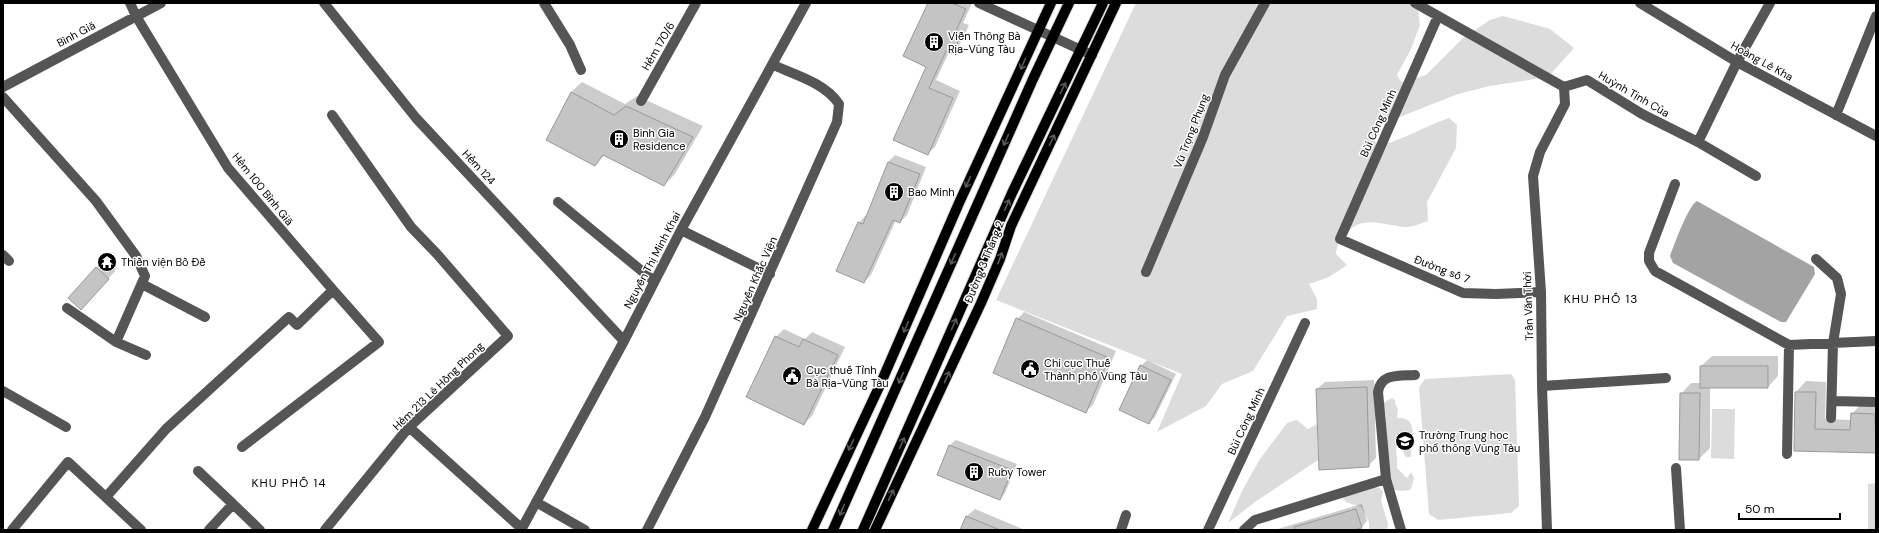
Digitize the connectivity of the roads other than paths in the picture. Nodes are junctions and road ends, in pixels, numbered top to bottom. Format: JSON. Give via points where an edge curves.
{"nodes":[{"id":1,"x":130,"y":3,"type":"edge"},
{"id":2,"x":161,"y":3,"type":"edge"},
{"id":3,"x":324,"y":3,"type":"edge"},
{"id":4,"x":544,"y":3,"type":"edge"},
{"id":5,"x":696,"y":3,"type":"edge"},
{"id":6,"x":806,"y":3,"type":"edge"},
{"id":7,"x":979,"y":3,"type":"edge"},
{"id":8,"x":1051,"y":3,"type":"edge"},
{"id":9,"x":1069,"y":3,"type":"edge"},
{"id":10,"x":1103,"y":3,"type":"edge"},
{"id":11,"x":1116,"y":3,"type":"edge"},
{"id":12,"x":1265,"y":3,"type":"edge"},
{"id":13,"x":1415,"y":3,"type":"edge"},
{"id":14,"x":1640,"y":3,"type":"edge"},
{"id":15,"x":1770,"y":3,"type":"edge"},
{"id":16,"x":136,"y":16,"type":"junction"},
{"id":17,"x":1438,"y":16,"type":"junction"},
{"id":18,"x":1876,"y":16,"type":"edge"},
{"id":19,"x":1038,"y":30,"type":"junction"},
{"id":20,"x":1053,"y":37,"type":"junction"},
{"id":21,"x":1081,"y":50,"type":"junction"},
{"id":22,"x":1092,"y":55,"type":"junction"},
{"id":23,"x":1737,"y":62,"type":"junction"},
{"id":24,"x":773,"y":65,"type":"junction"},
{"id":25,"x":581,"y":70,"type":"dead end"},
{"id":26,"x":3,"y":87,"type":"edge"},
{"id":27,"x":1564,"y":87,"type":"junction"},
{"id":28,"x":3,"y":96,"type":"edge"},
{"id":29,"x":641,"y":101,"type":"dead end"},
{"id":30,"x":332,"y":115,"type":"dead end"},
{"id":31,"x":1836,"y":115,"type":"junction"},
{"id":32,"x":1876,"y":136,"type":"edge"},
{"id":33,"x":1698,"y":142,"type":"junction"},
{"id":34,"x":1756,"y":176,"type":"dead end"},
{"id":35,"x":1675,"y":184,"type":"dead end"},
{"id":36,"x":558,"y":202,"type":"dead end"},
{"id":37,"x":681,"y":230,"type":"junction"},
{"id":38,"x":1340,"y":239,"type":"joint"},
{"id":39,"x":1816,"y":259,"type":"dead end"},
{"id":40,"x":1146,"y":272,"type":"dead end"},
{"id":41,"x":770,"y":274,"type":"junction"},
{"id":42,"x":654,"y":281,"type":"junction"},
{"id":43,"x":142,"y":284,"type":"junction"},
{"id":44,"x":333,"y":290,"type":"junction"},
{"id":45,"x":1541,"y":292,"type":"junction"},
{"id":46,"x":67,"y":308,"type":"dead end"},
{"id":47,"x":205,"y":317,"type":"dead end"},
{"id":48,"x":1305,"y":323,"type":"dead end"},
{"id":49,"x":624,"y":341,"type":"junction"},
{"id":50,"x":1876,"y":341,"type":"edge"},
{"id":51,"x":116,"y":342,"type":"junction"},
{"id":52,"x":1833,"y":343,"type":"junction"},
{"id":53,"x":1789,"y":345,"type":"junction"},
{"id":54,"x":146,"y":355,"type":"dead end"},
{"id":55,"x":1414,"y":375,"type":"dead end"},
{"id":56,"x":1666,"y":378,"type":"dead end"},
{"id":57,"x":1542,"y":386,"type":"junction"},
{"id":58,"x":3,"y":391,"type":"edge"},
{"id":59,"x":1832,"y":401,"type":"junction"},
{"id":60,"x":1876,"y":402,"type":"edge"},
{"id":61,"x":1832,"y":418,"type":"dead end"},
{"id":62,"x":66,"y":427,"type":"dead end"},
{"id":63,"x":409,"y":427,"type":"junction"},
{"id":64,"x":242,"y":447,"type":"dead end"},
{"id":65,"x":1787,"y":454,"type":"dead end"},
{"id":66,"x":1676,"y":468,"type":"dead end"},
{"id":67,"x":198,"y":471,"type":"dead end"},
{"id":68,"x":1386,"y":479,"type":"junction"},
{"id":69,"x":106,"y":497,"type":"junction"},
{"id":70,"x":536,"y":502,"type":"junction"},
{"id":71,"x":233,"y":504,"type":"junction"},
{"id":72,"x":874,"y":506,"type":"junction"},
{"id":73,"x":884,"y":510,"type":"junction"},
{"id":74,"x":1126,"y":514,"type":"dead end"},
{"id":75,"x":521,"y":529,"type":"edge"},
{"id":76,"x":12,"y":530,"type":"edge"},
{"id":77,"x":141,"y":530,"type":"edge"},
{"id":78,"x":208,"y":530,"type":"edge"},
{"id":79,"x":260,"y":530,"type":"edge"},
{"id":80,"x":325,"y":530,"type":"edge"},
{"id":81,"x":585,"y":530,"type":"edge"},
{"id":82,"x":647,"y":530,"type":"edge"},
{"id":83,"x":812,"y":530,"type":"edge"},
{"id":84,"x":833,"y":530,"type":"edge"},
{"id":85,"x":863,"y":530,"type":"edge"},
{"id":86,"x":875,"y":530,"type":"edge"},
{"id":87,"x":1121,"y":530,"type":"edge"},
{"id":88,"x":1208,"y":530,"type":"edge"},
{"id":89,"x":1244,"y":530,"type":"edge"},
{"id":90,"x":1401,"y":530,"type":"edge"},
{"id":91,"x":1546,"y":530,"type":"edge"},
{"id":92,"x":1680,"y":530,"type":"edge"}],
"edges":[{"from":1,"to":16,"type":"street","name":"Hẻm 100 Bình Giã"},
{"from":2,"to":16,"type":"street","name":"Bình Giã"},
{"from":3,"to":49,"type":"street","name":"Hẻm 124","via":[[416,118]]},
{"from":4,"to":25,"type":"street","via":[[570,45]]},
{"from":5,"to":29,"type":"street","name":"Hẻm 170/6"},
{"from":6,"to":24,"type":"street","name":"Nguyễn Thị Minh Khai"},
{"from":7,"to":19,"type":"street"},
{"from":8,"to":19,"type":"main road"},
{"from":9,"to":20,"type":"main road"},
{"from":10,"to":21,"type":"main road","name":"Đường 3 Tháng 2"},
{"from":11,"to":22,"type":"main road","name":"Đường 3 Tháng 2"},
{"from":12,"to":40,"type":"street","name":"Vũ Trọng Phụng","via":[[1225,75],[1203,137]]},
{"from":13,"to":17,"type":"street"},
{"from":14,"to":23,"type":"street","name":"Hoàng Lê Kha"},
{"from":15,"to":23,"type":"street"},
{"from":16,"to":26,"type":"street","name":"Bình Giã"},
{"from":16,"to":44,"type":"street","name":"Hẻm 100 Bình Giã","via":[[228,168]]},
{"from":17,"to":27,"type":"street"},
{"from":17,"to":38,"type":"street","name":"Bùi Công Minh"},
{"from":18,"to":31,"type":"street"},
{"from":19,"to":20,"type":"street"},
{"from":19,"to":83,"type":"main road","one_way":true,"via":[[886,372]]},
{"from":20,"to":21,"type":"street"},
{"from":20,"to":84,"type":"main road","one_way":true},
{"from":21,"to":22,"type":"street"},
{"from":72,"to":21,"type":"main road","name":"Đường 3 Tháng 2","one_way":true,"via":[[1012,193]]},
{"from":73,"to":22,"type":"main road","name":"Đường 3 Tháng 2","one_way":true,"via":[[981,303],[1011,226]]},
{"from":23,"to":31,"type":"street","name":"Hoàng Lê Kha"},
{"from":23,"to":33,"type":"street"},
{"from":24,"to":37,"type":"street","name":"Nguyễn Thị Minh Khai"},
{"from":24,"to":41,"type":"street","name":"Nguyễn Khắc Viện","via":[[813,82],[833,95],[839,104],[837,122],[831,137]]},
{"from":27,"to":33,"type":"street","name":"Huỳnh Tịnh Của","via":[[1587,80],[1642,114]]},
{"from":27,"to":45,"type":"street","name":"Trần Văn Thời","via":[[1565,104],[1540,152],[1533,176]]},
{"from":28,"to":43,"type":"street","via":[[114,224],[136,256],[145,276]]},
{"from":30,"to":63,"type":"street","name":"Hẻm 213 Lê Hồng Phong","via":[[411,227],[508,336]]},
{"from":31,"to":32,"type":"street","name":"Hoàng Lê Kha"},
{"from":33,"to":34,"type":"street","name":"Huỳnh Tịnh Của"},
{"from":35,"to":53,"type":"street","via":[[1649,253],[1649,261],[1655,271]]},
{"from":36,"to":42,"type":"street"},
{"from":37,"to":41,"type":"street"},
{"from":37,"to":42,"type":"street","name":"Nguyễn Thị Minh Khai"},
{"from":38,"to":45,"type":"street","name":"Đường số 7","via":[[1463,293]]},
{"from":39,"to":52,"type":"street","via":[[1837,278],[1841,294]]},
{"from":41,"to":82,"type":"street","name":"Nguyễn Khắc Viện","via":[[705,417]]},
{"from":42,"to":49,"type":"street","name":"Nguyễn Thị Minh Khai"},
{"from":43,"to":47,"type":"street"},
{"from":43,"to":51,"type":"street"},
{"from":44,"to":64,"type":"street","name":"Hẻm 100 Bình Giã","via":[[379,342]]},
{"from":44,"to":69,"type":"street","via":[[298,325],[289,317],[166,429]]},
{"from":45,"to":57,"type":"street","name":"Trần Văn Thời"},
{"from":46,"to":51,"type":"street"},
{"from":48,"to":88,"type":"street","name":"Bùi Công Minh"},
{"from":49,"to":70,"type":"street","name":"Nguyễn Thị Minh Khai"},
{"from":50,"to":52,"type":"street"},
{"from":51,"to":54,"type":"street"},
{"from":52,"to":53,"type":"street"},
{"from":52,"to":59,"type":"street"},
{"from":53,"to":65,"type":"street"},
{"from":55,"to":68,"type":"street","via":[[1392,376],[1379,385]]},
{"from":56,"to":57,"type":"street"},
{"from":57,"to":91,"type":"street","name":"Trần Văn Thời"},
{"from":58,"to":62,"type":"street"},
{"from":59,"to":60,"type":"street"},
{"from":59,"to":61,"type":"street"},
{"from":63,"to":75,"type":"street"},
{"from":63,"to":80,"type":"street","name":"Hẻm 213 Lê Hồng Phong"},
{"from":66,"to":92,"type":"street"},
{"from":67,"to":71,"type":"street"},
{"from":68,"to":89,"type":"street","via":[[1256,520]]},
{"from":68,"to":90,"type":"street"},
{"from":69,"to":76,"type":"street","via":[[68,462]]},
{"from":69,"to":77,"type":"street"},
{"from":70,"to":75,"type":"street","name":"Nguyễn Thị Minh Khai"},
{"from":70,"to":81,"type":"street"},
{"from":71,"to":78,"type":"street"},
{"from":71,"to":79,"type":"street"},
{"from":72,"to":73,"type":"street"},
{"from":72,"to":85,"type":"main road","name":"Đường 3 Tháng 2"},
{"from":73,"to":86,"type":"main road","name":"Đường 3 Tháng 2"},
{"from":74,"to":87,"type":"street"}]}
